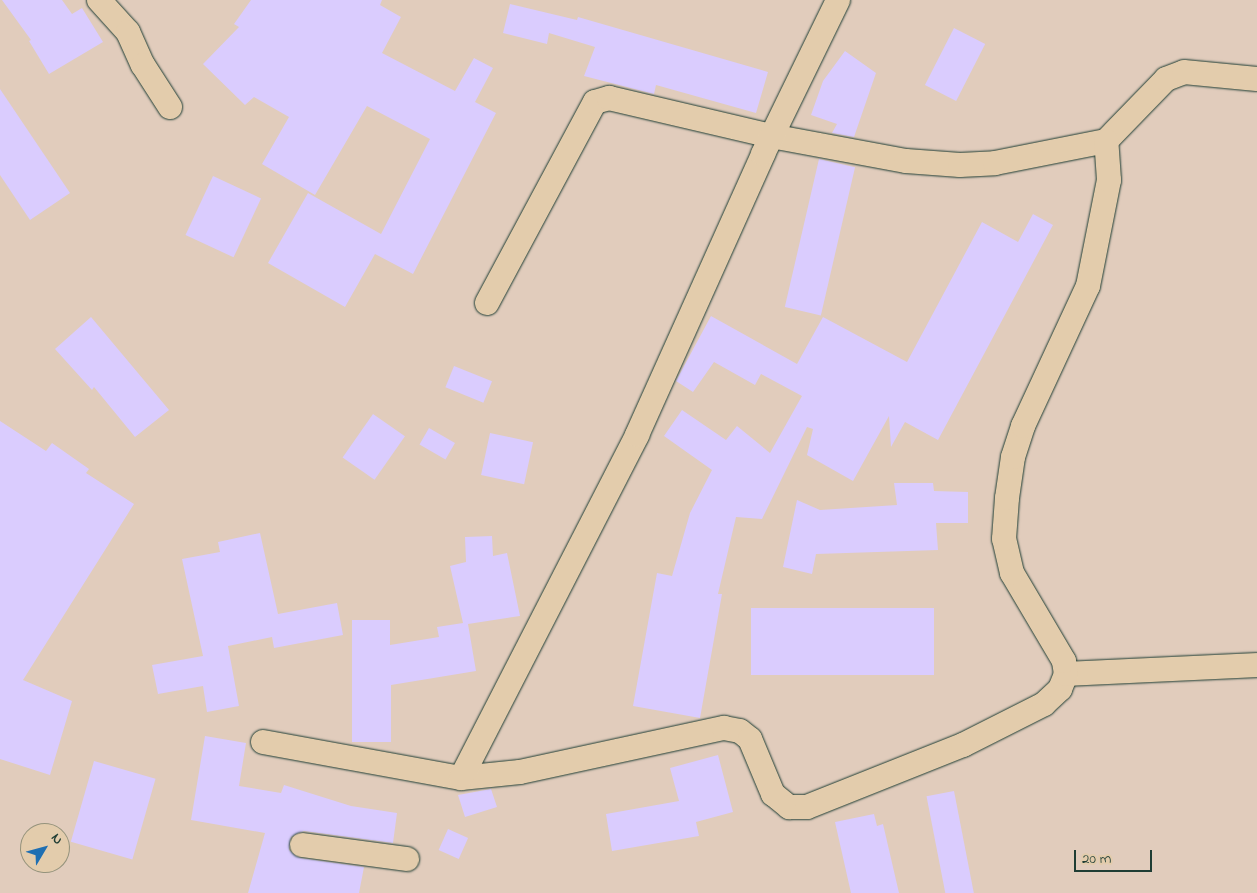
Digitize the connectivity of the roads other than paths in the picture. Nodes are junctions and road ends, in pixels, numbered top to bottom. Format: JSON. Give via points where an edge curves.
{"nodes":[{"id":1,"x":99,"y":0,"type":"edge"},
{"id":2,"x":838,"y":0,"type":"edge"},
{"id":3,"x":1257,"y":79,"type":"edge"},
{"id":4,"x":170,"y":106,"type":"dead end"},
{"id":5,"x":771,"y":136,"type":"junction"},
{"id":6,"x":1106,"y":141,"type":"junction"},
{"id":7,"x":487,"y":303,"type":"dead end"},
{"id":8,"x":1257,"y":665,"type":"edge"},
{"id":9,"x":1066,"y":674,"type":"junction"},
{"id":10,"x":263,"y":742,"type":"dead end"},
{"id":11,"x":461,"y":778,"type":"junction"},
{"id":12,"x":302,"y":845,"type":"dead end"},
{"id":13,"x":406,"y":859,"type":"dead end"}],
"edges":[{"from":1,"to":4,"type":"street","via":[[128,32],[143,65]]},
{"from":2,"to":5,"type":"street"},
{"from":3,"to":6,"type":"street","via":[[1184,72],[1166,79]]},
{"from":5,"to":6,"type":"street","via":[[906,161],[960,166],[995,163]]},
{"from":5,"to":7,"type":"street","via":[[609,98],[595,102]]},
{"from":5,"to":11,"type":"street","via":[[638,435]]},
{"from":6,"to":9,"type":"street","via":[[1109,180],[1088,286],[1023,426],[1012,457],[1007,498],[1004,539],[1012,574],[1064,661]]},
{"from":8,"to":9,"type":"street"},
{"from":9,"to":11,"type":"street","via":[[1060,689],[1044,704],[963,745],[807,807],[789,807],[774,794],[750,739],[740,731],[724,728],[520,772]]},
{"from":10,"to":11,"type":"street"},
{"from":12,"to":13,"type":"street"}]}
